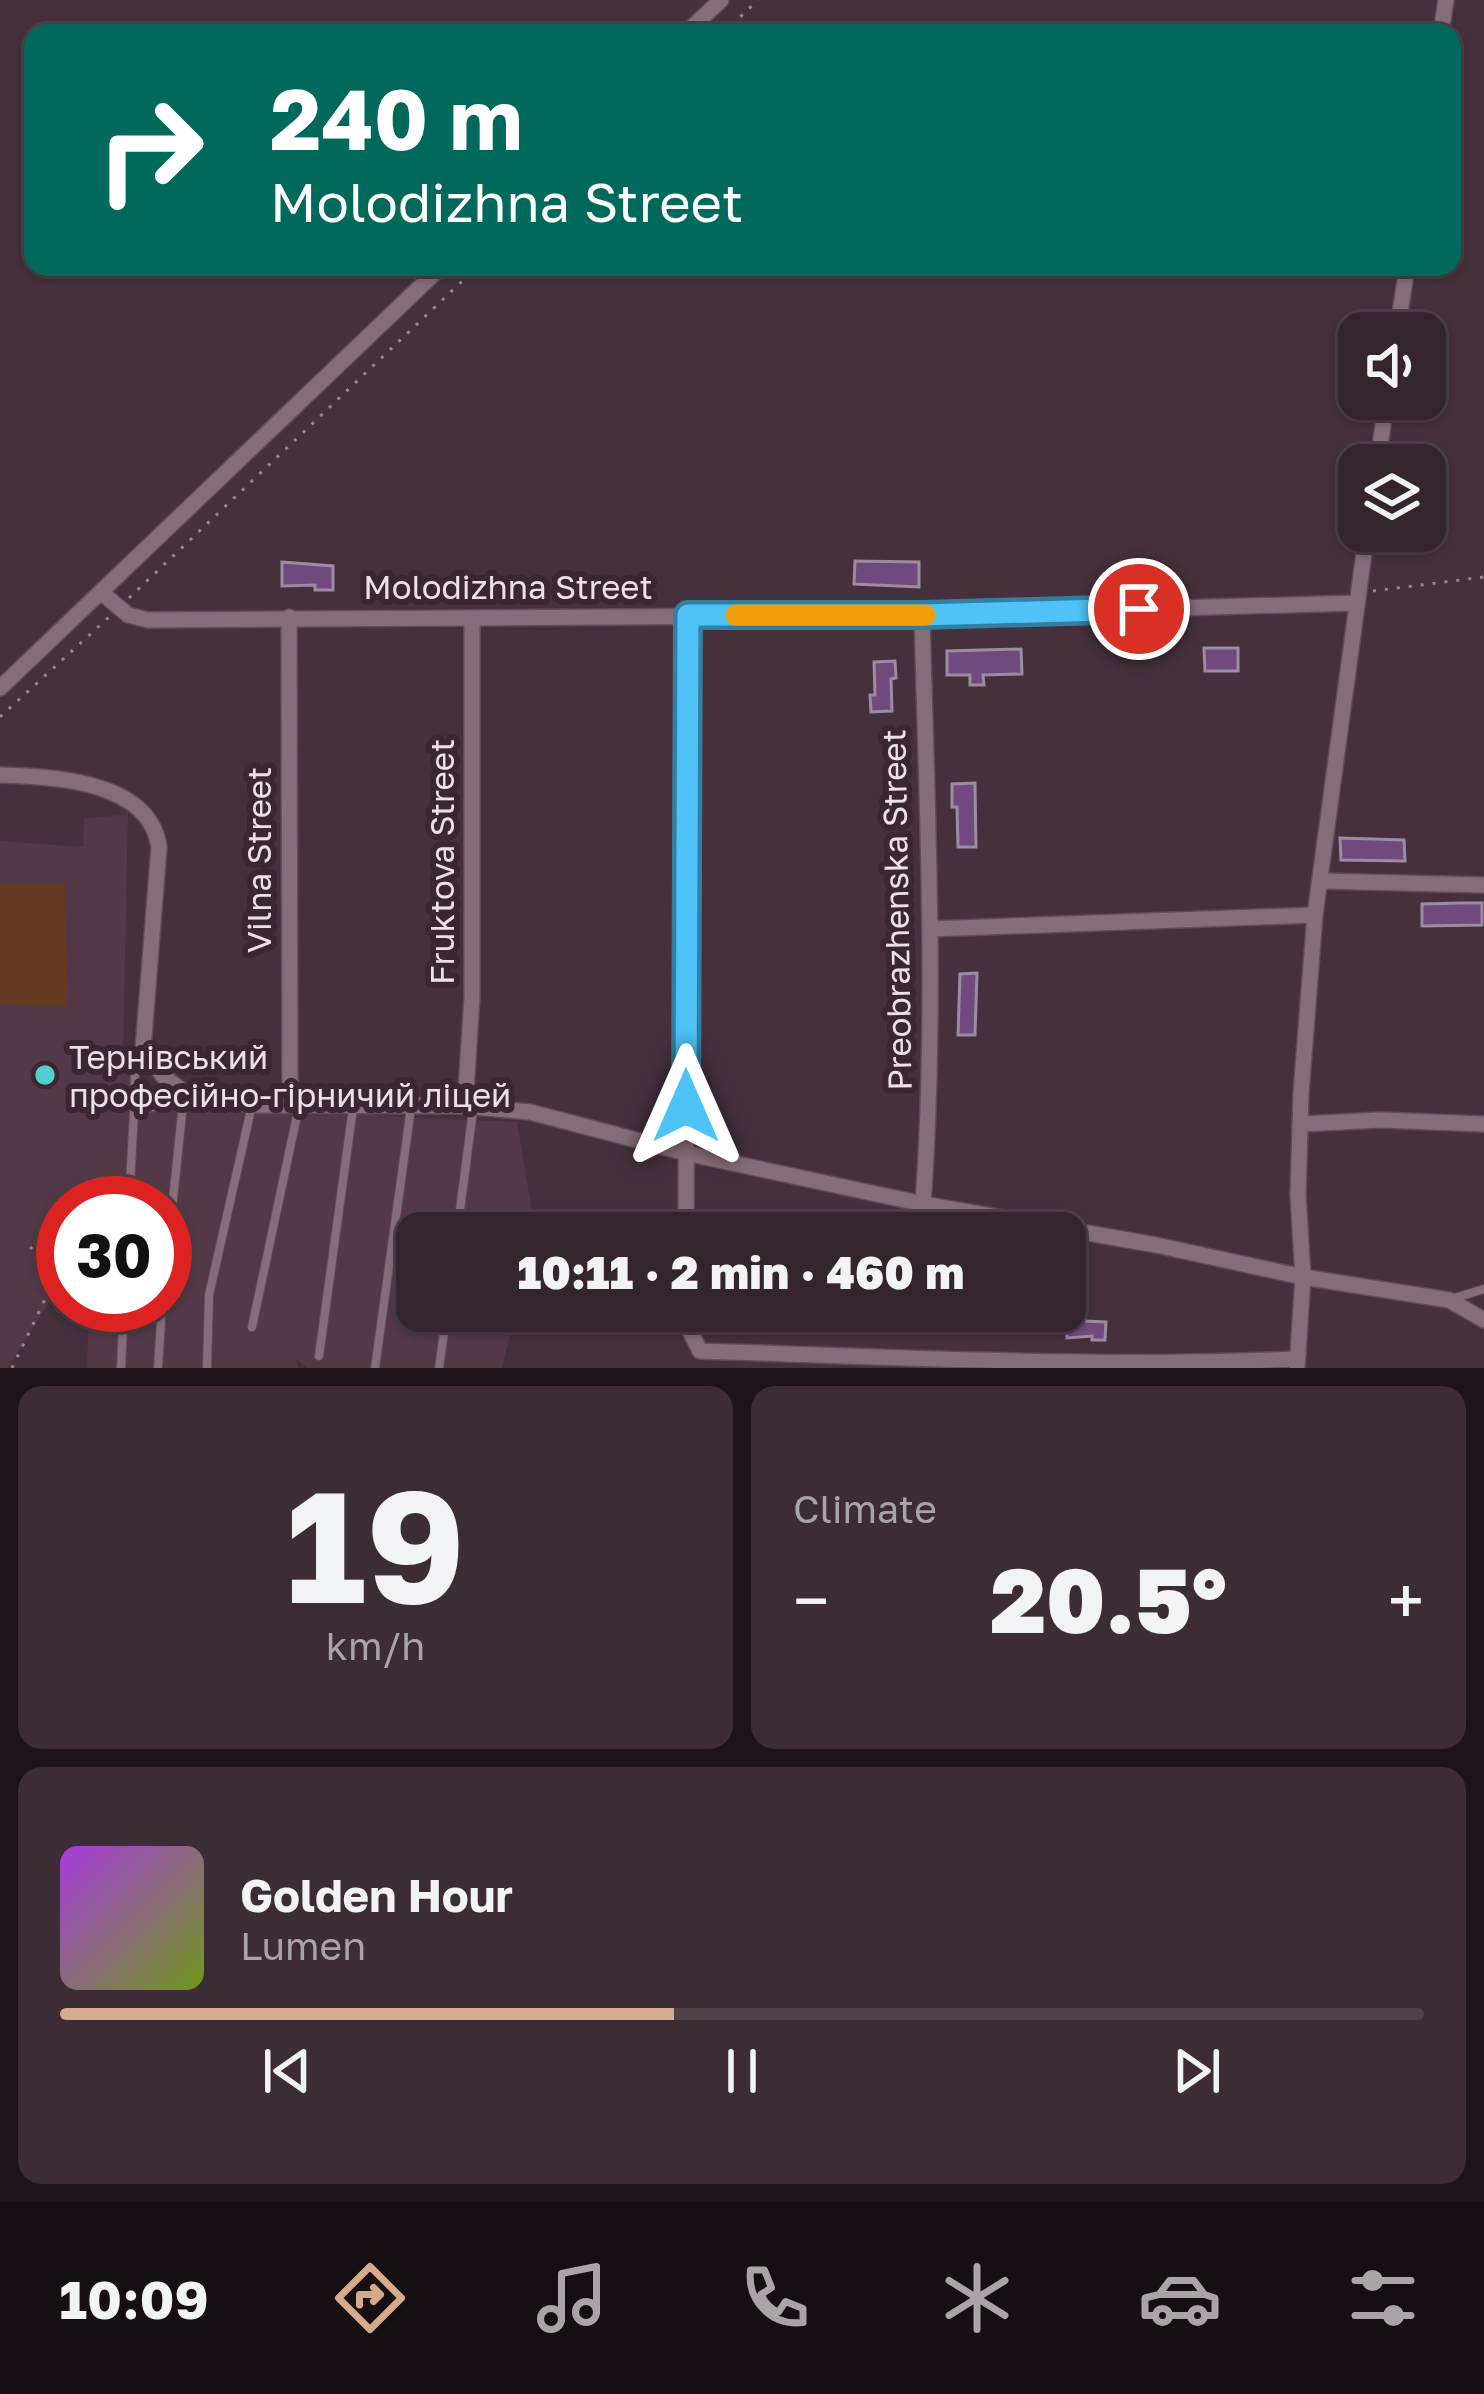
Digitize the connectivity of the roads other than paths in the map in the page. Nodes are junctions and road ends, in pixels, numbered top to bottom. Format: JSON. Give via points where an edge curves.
{"nodes":[{"id":1,"x":721,"y":0,"type":"edge"},
{"id":2,"x":696,"y":24,"type":"edge"},
{"id":3,"x":432,"y":276,"type":"edge"},
{"id":4,"x":1405,"y":276,"type":"edge"},
{"id":5,"x":1400,"y":312,"type":"edge"},
{"id":6,"x":1364,"y":552,"type":"edge"},
{"id":7,"x":101,"y":592,"type":"junction"},
{"id":8,"x":1357,"y":598,"type":"junction"},
{"id":9,"x":688,"y":615,"type":"junction"},
{"id":10,"x":922,"y":615,"type":"junction"},
{"id":11,"x":289,"y":617,"type":"junction"},
{"id":12,"x":472,"y":618,"type":"junction"},
{"id":13,"x":0,"y":688,"type":"edge"},
{"id":14,"x":0,"y":775,"type":"edge"},
{"id":15,"x":1322,"y":881,"type":"junction"},
{"id":16,"x":1484,"y":885,"type":"edge"},
{"id":17,"x":1315,"y":915,"type":"junction"},
{"id":18,"x":930,"y":929,"type":"junction"},
{"id":19,"x":143,"y":1049,"type":"junction"},
{"id":20,"x":183,"y":1097,"type":"junction"},
{"id":21,"x":295,"y":1104,"type":"junction"},
{"id":22,"x":252,"y":1105,"type":"junction"},
{"id":23,"x":353,"y":1106,"type":"junction"},
{"id":24,"x":412,"y":1107,"type":"junction"},
{"id":25,"x":469,"y":1107,"type":"junction"},
{"id":26,"x":134,"y":1111,"type":"junction"},
{"id":27,"x":1303,"y":1124,"type":"junction"},
{"id":28,"x":1484,"y":1124,"type":"edge"},
{"id":29,"x":686,"y":1154,"type":"junction"},
{"id":30,"x":130,"y":1176,"type":"edge"},
{"id":31,"x":175,"y":1176,"type":"edge"},
{"id":32,"x":923,"y":1204,"type":"junction"},
{"id":33,"x":459,"y":1212,"type":"edge"},
{"id":34,"x":686,"y":1212,"type":"edge"},
{"id":35,"x":1304,"y":1276,"type":"junction"},
{"id":36,"x":1484,"y":1289,"type":"edge"},
{"id":37,"x":1449,"y":1300,"type":"junction"},
{"id":38,"x":1484,"y":1320,"type":"edge"},
{"id":39,"x":252,"y":1327,"type":"dead end"},
{"id":40,"x":123,"y":1332,"type":"edge"},
{"id":41,"x":160,"y":1332,"type":"edge"},
{"id":42,"x":444,"y":1332,"type":"edge"},
{"id":43,"x":690,"y":1332,"type":"edge"},
{"id":44,"x":319,"y":1356,"type":"dead end"},
{"id":45,"x":933,"y":1364,"type":"edge"},
{"id":46,"x":1297,"y":1364,"type":"edge"},
{"id":47,"x":1163,"y":1367,"type":"edge"},
{"id":48,"x":121,"y":1368,"type":"edge"},
{"id":49,"x":158,"y":1368,"type":"edge"},
{"id":50,"x":207,"y":1368,"type":"edge"},
{"id":51,"x":375,"y":1368,"type":"edge"},
{"id":52,"x":439,"y":1368,"type":"edge"}],
"edges":[{"from":1,"to":2,"type":"street"},
{"from":3,"to":7,"type":"street"},
{"from":4,"to":5,"type":"street"},
{"from":6,"to":8,"type":"street"},
{"from":7,"to":11,"type":"street","name":"Molodizhna Street","via":[[148,620]]},
{"from":7,"to":13,"type":"street"},
{"from":8,"to":10,"type":"street","name":"Molodizhna Street"},
{"from":8,"to":15,"type":"street"},
{"from":9,"to":10,"type":"street","name":"Molodizhna Street"},
{"from":9,"to":12,"type":"street","name":"Molodizhna Street"},
{"from":9,"to":29,"type":"street"},
{"from":10,"to":18,"type":"street","name":"Preobrazhenska Street"},
{"from":11,"to":12,"type":"street","name":"Molodizhna Street"},
{"from":11,"to":21,"type":"street","name":"Vilna Street"},
{"from":12,"to":25,"type":"street","name":"Fruktova Street"},
{"from":14,"to":19,"type":"street","via":[[105,792],[140,808],[157,831]]},
{"from":15,"to":16,"type":"street"},
{"from":15,"to":17,"type":"street"},
{"from":17,"to":18,"type":"street"},
{"from":17,"to":27,"type":"street"},
{"from":18,"to":32,"type":"street","name":"Preobrazhenska Street"},
{"from":19,"to":20,"type":"street"},
{"from":19,"to":26,"type":"lane"},
{"from":20,"to":22,"type":"street"},
{"from":20,"to":26,"type":"lane"},
{"from":20,"to":31,"type":"lane"},
{"from":21,"to":22,"type":"street"},
{"from":21,"to":23,"type":"street"},
{"from":21,"to":39,"type":"lane"},
{"from":22,"to":50,"type":"lane","via":[[209,1294]]},
{"from":23,"to":24,"type":"street"},
{"from":23,"to":44,"type":"lane"},
{"from":24,"to":25,"type":"street"},
{"from":24,"to":51,"type":"lane"},
{"from":25,"to":29,"type":"street","via":[[530,1112]]},
{"from":25,"to":33,"type":"lane"},
{"from":26,"to":30,"type":"lane"},
{"from":27,"to":28,"type":"street"},
{"from":27,"to":35,"type":"street"},
{"from":29,"to":32,"type":"street"},
{"from":29,"to":34,"type":"street"},
{"from":32,"to":35,"type":"street"},
{"from":35,"to":37,"type":"street"},
{"from":35,"to":46,"type":"street"},
{"from":36,"to":37,"type":"lane"},
{"from":37,"to":38,"type":"street"},
{"from":40,"to":48,"type":"lane"},
{"from":41,"to":49,"type":"lane"},
{"from":42,"to":52,"type":"lane"},
{"from":43,"to":45,"type":"street","via":[[700,1351]]},
{"from":45,"to":47,"type":"street"},
{"from":46,"to":47,"type":"street"}]}
